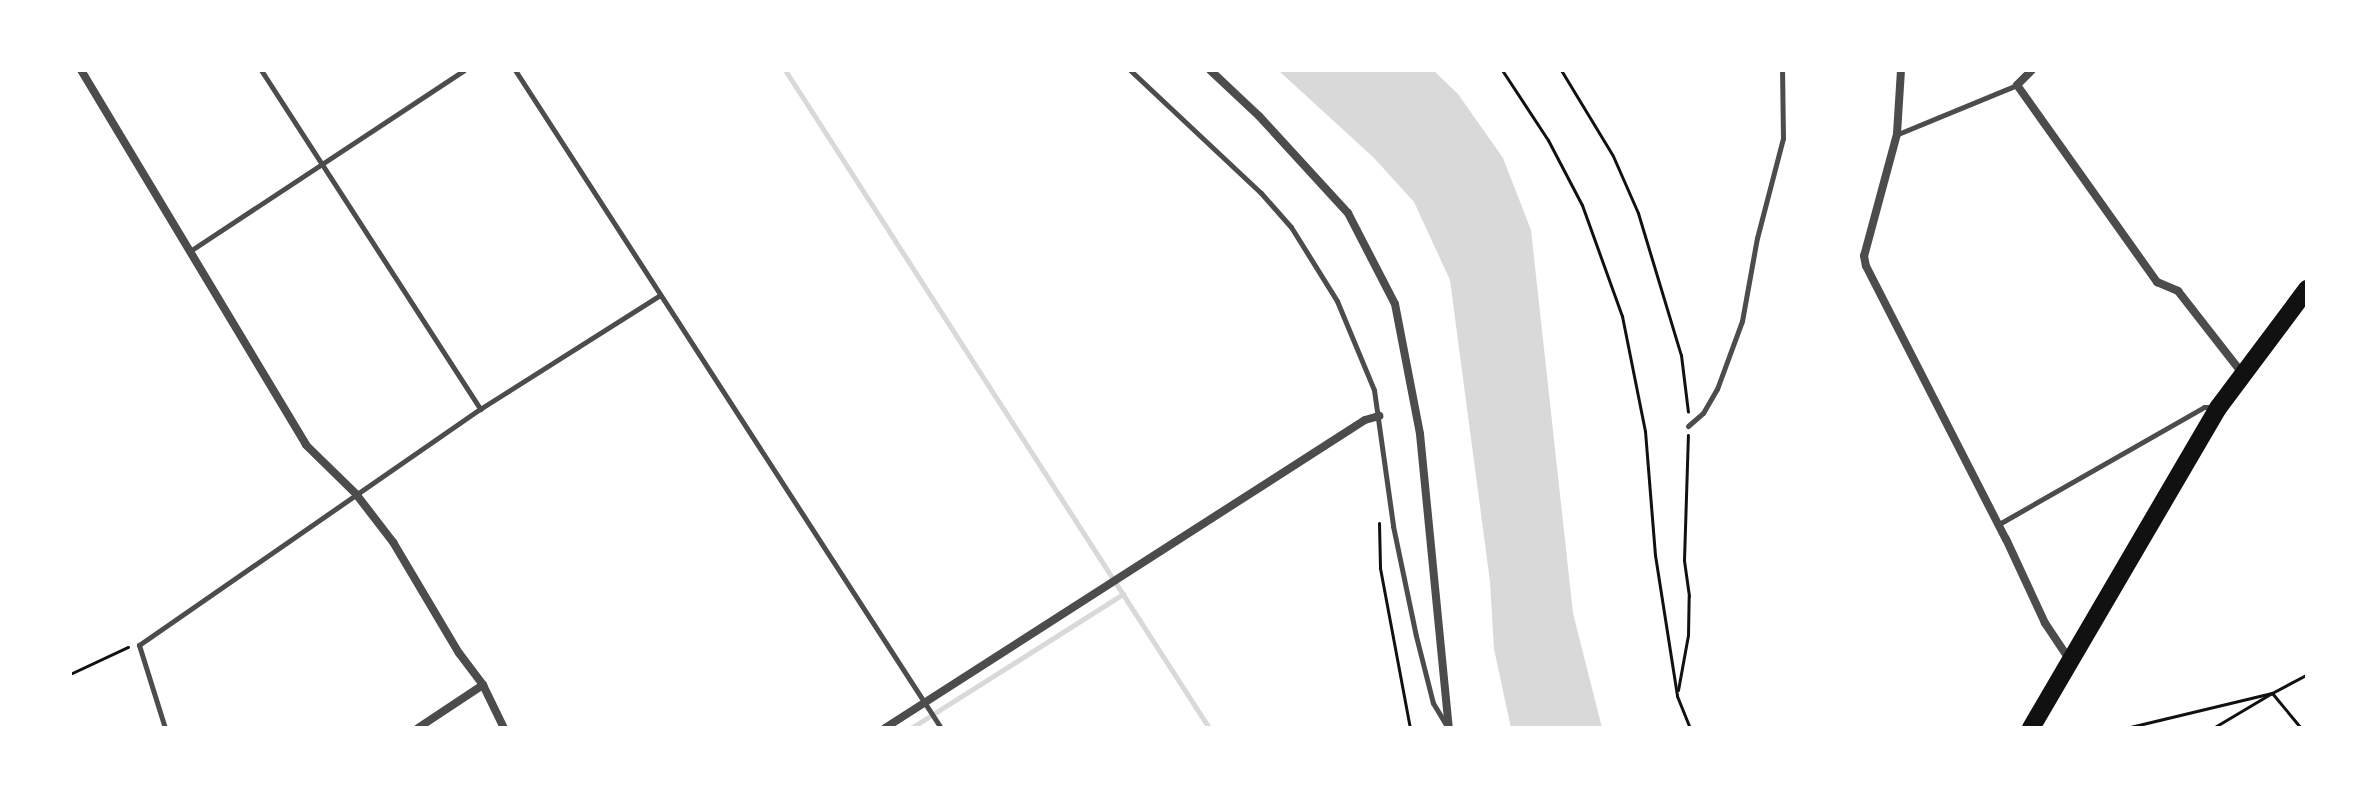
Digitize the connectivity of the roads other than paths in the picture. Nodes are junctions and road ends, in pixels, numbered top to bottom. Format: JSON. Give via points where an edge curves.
{"nodes":[{"id":1,"x":81,"y":70,"type":"edge"},
{"id":2,"x":261,"y":70,"type":"edge"},
{"id":3,"x":464,"y":70,"type":"edge"},
{"id":4,"x":515,"y":70,"type":"edge"},
{"id":5,"x":1130,"y":70,"type":"edge"},
{"id":6,"x":1210,"y":70,"type":"edge"},
{"id":7,"x":1782,"y":70,"type":"edge"},
{"id":8,"x":1901,"y":70,"type":"edge"},
{"id":9,"x":2032,"y":70,"type":"edge"},
{"id":10,"x":2017,"y":85,"type":"junction"},
{"id":11,"x":1897,"y":134,"type":"junction"},
{"id":12,"x":322,"y":162,"type":"junction"},
{"id":13,"x":190,"y":251,"type":"junction"},
{"id":14,"x":2307,"y":289,"type":"edge"},
{"id":15,"x":659,"y":296,"type":"junction"},
{"id":16,"x":2242,"y":373,"type":"junction"},
{"id":17,"x":2218,"y":408,"type":"junction"},
{"id":18,"x":480,"y":409,"type":"junction"},
{"id":19,"x":1379,"y":416,"type":"junction"},
{"id":20,"x":1688,"y":426,"type":"road end"},
{"id":21,"x":356,"y":494,"type":"junction"},
{"id":22,"x":1999,"y":524,"type":"junction"},
{"id":23,"x":2069,"y":660,"type":"junction"},
{"id":24,"x":483,"y":685,"type":"junction"},
{"id":25,"x":924,"y":702,"type":"junction"},
{"id":26,"x":165,"y":728,"type":"edge"},
{"id":27,"x":418,"y":728,"type":"edge"},
{"id":28,"x":504,"y":728,"type":"edge"},
{"id":29,"x":885,"y":728,"type":"edge"},
{"id":30,"x":941,"y":728,"type":"edge"},
{"id":31,"x":1448,"y":728,"type":"edge"},
{"id":32,"x":2031,"y":728,"type":"edge"}],
"edges":[{"from":1,"to":13,"type":"street"},
{"from":2,"to":12,"type":"lane"},
{"from":3,"to":12,"type":"lane"},
{"from":4,"to":15,"type":"lane"},
{"from":5,"to":19,"type":"lane","via":[[1261,193],[1306,246],[1337,301],[1374,390]]},
{"from":6,"to":31,"type":"street","via":[[1348,213],[1395,304],[1420,434]]},
{"from":7,"to":20,"type":"lane","via":[[1783,138],[1742,321],[1717,389]]},
{"from":8,"to":11,"type":"street"},
{"from":9,"to":10,"type":"street"},
{"from":10,"to":11,"type":"lane"},
{"from":10,"to":16,"type":"street","via":[[2157,282],[2178,291]]},
{"from":11,"to":22,"type":"street","via":[[1864,256],[1866,266]]},
{"from":12,"to":13,"type":"lane"},
{"from":12,"to":18,"type":"lane"},
{"from":13,"to":21,"type":"street","via":[[306,445]]},
{"from":14,"to":16,"type":"main road"},
{"from":15,"to":18,"type":"lane"},
{"from":15,"to":25,"type":"lane"},
{"from":16,"to":17,"type":"main road"},
{"from":17,"to":22,"type":"lane","via":[[2204,407]]},
{"from":17,"to":23,"type":"main road"},
{"from":18,"to":21,"type":"lane"},
{"from":19,"to":25,"type":"street"},
{"from":19,"to":31,"type":"lane","via":[[1393,526],[1416,636],[1433,703]]},
{"from":21,"to":24,"type":"street","via":[[393,542]]},
{"from":21,"to":26,"type":"lane","via":[[139,645]]},
{"from":22,"to":23,"type":"street","via":[[2045,623]]},
{"from":23,"to":32,"type":"main road"},
{"from":24,"to":27,"type":"street"},
{"from":24,"to":28,"type":"street"},
{"from":25,"to":29,"type":"street"},
{"from":25,"to":30,"type":"lane"}]}
